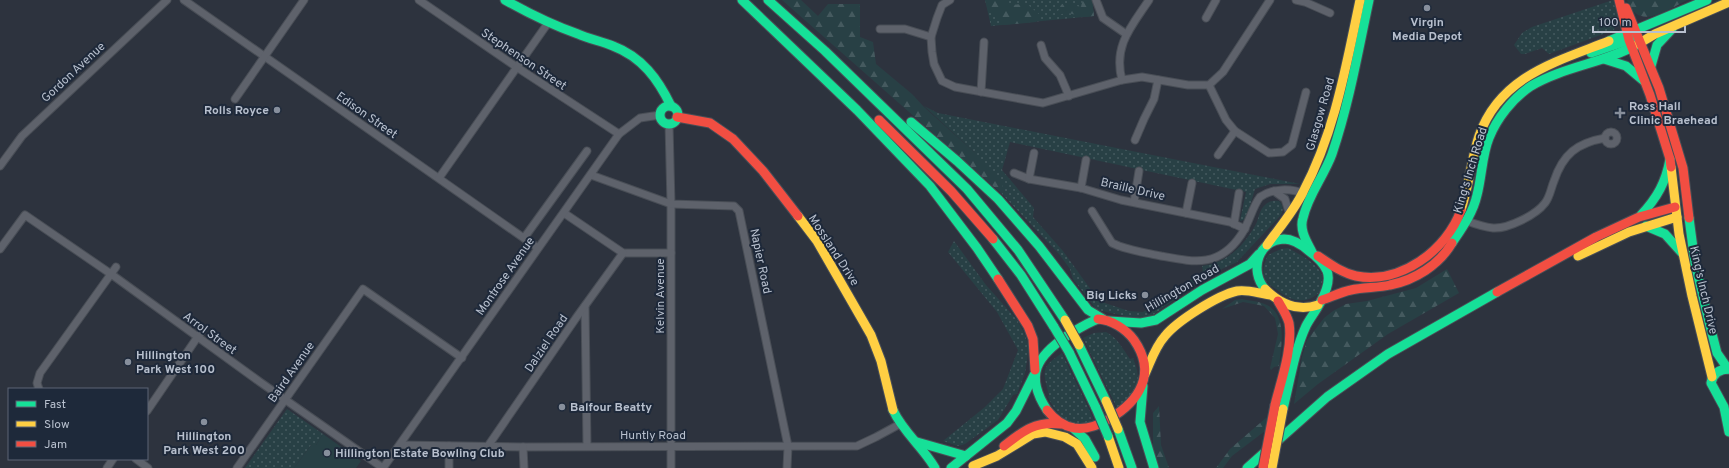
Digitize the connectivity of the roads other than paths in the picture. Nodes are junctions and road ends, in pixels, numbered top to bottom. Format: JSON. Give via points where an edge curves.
{"nodes":[{"id":1,"x":167,"y":0,"type":"edge"},
{"id":2,"x":184,"y":0,"type":"edge"},
{"id":3,"x":304,"y":0,"type":"edge"},
{"id":4,"x":418,"y":0,"type":"edge"},
{"id":5,"x":505,"y":0,"type":"edge"},
{"id":6,"x":742,"y":0,"type":"edge"},
{"id":7,"x":750,"y":0,"type":"edge"},
{"id":8,"x":768,"y":0,"type":"edge"},
{"id":9,"x":950,"y":0,"type":"edge"},
{"id":10,"x":1096,"y":0,"type":"edge"},
{"id":11,"x":1149,"y":0,"type":"edge"},
{"id":12,"x":1216,"y":0,"type":"edge"},
{"id":13,"x":1270,"y":0,"type":"edge"},
{"id":14,"x":1296,"y":0,"type":"edge"},
{"id":15,"x":1360,"y":0,"type":"edge"},
{"id":16,"x":1369,"y":0,"type":"edge"},
{"id":17,"x":1621,"y":0,"type":"edge"},
{"id":18,"x":1707,"y":0,"type":"edge"},
{"id":19,"x":1729,"y":2,"type":"edge"},
{"id":20,"x":1330,"y":13,"type":"dead end"},
{"id":21,"x":1206,"y":18,"type":"dead end"},
{"id":22,"x":548,"y":23,"type":"junction"},
{"id":23,"x":1678,"y":24,"type":"junction"},
{"id":24,"x":880,"y":29,"type":"dead end"},
{"id":25,"x":1126,"y":34,"type":"junction"},
{"id":26,"x":932,"y":37,"type":"junction"},
{"id":27,"x":1630,"y":38,"type":"junction"},
{"id":28,"x":984,"y":42,"type":"dead end"},
{"id":29,"x":1640,"y":42,"type":"junction"},
{"id":30,"x":1042,"y":45,"type":"dead end"},
{"id":31,"x":825,"y":51,"type":"junction"},
{"id":32,"x":264,"y":56,"type":"junction"},
{"id":33,"x":1602,"y":59,"type":"junction"},
{"id":34,"x":1651,"y":66,"type":"junction"},
{"id":35,"x":518,"y":68,"type":"junction"},
{"id":36,"x":1122,"y":80,"type":"junction"},
{"id":37,"x":1158,"y":80,"type":"junction"},
{"id":38,"x":1645,"y":83,"type":"junction"},
{"id":39,"x":1209,"y":84,"type":"junction"},
{"id":40,"x":980,"y":92,"type":"junction"},
{"id":41,"x":1306,"y":92,"type":"dead end"},
{"id":42,"x":1069,"y":96,"type":"junction"},
{"id":43,"x":235,"y":99,"type":"dead end"},
{"id":44,"x":671,"y":106,"type":"junction"},
{"id":45,"x":660,"y":115,"type":"junction"},
{"id":46,"x":678,"y":117,"type":"junction"},
{"id":47,"x":668,"y":124,"type":"junction"},
{"id":48,"x":1235,"y":131,"type":"junction"},
{"id":49,"x":619,"y":134,"type":"junction"},
{"id":50,"x":1605,"y":138,"type":"dead end"},
{"id":51,"x":1136,"y":140,"type":"dead end"},
{"id":52,"x":587,"y":151,"type":"dead end"},
{"id":53,"x":1034,"y":153,"type":"dead end"},
{"id":54,"x":1218,"y":156,"type":"dead end"},
{"id":55,"x":1670,"y":159,"type":"junction"},
{"id":56,"x":1086,"y":160,"type":"dead end"},
{"id":57,"x":0,"y":166,"type":"edge"},
{"id":58,"x":1139,"y":171,"type":"dead end"},
{"id":59,"x":1014,"y":173,"type":"dead end"},
{"id":60,"x":591,"y":175,"type":"junction"},
{"id":61,"x":439,"y":178,"type":"junction"},
{"id":62,"x":1029,"y":179,"type":"junction"},
{"id":63,"x":1192,"y":183,"type":"dead end"},
{"id":64,"x":1081,"y":188,"type":"junction"},
{"id":65,"x":1274,"y":191,"type":"junction"},
{"id":66,"x":1239,"y":192,"type":"dead end"},
{"id":67,"x":1307,"y":195,"type":"junction"},
{"id":68,"x":1134,"y":202,"type":"junction"},
{"id":69,"x":671,"y":204,"type":"junction"},
{"id":70,"x":1689,"y":204,"type":"junction"},
{"id":71,"x":1675,"y":207,"type":"junction"},
{"id":72,"x":1092,"y":210,"type":"dead end"},
{"id":73,"x":1186,"y":212,"type":"junction"},
{"id":74,"x":1289,"y":212,"type":"junction"},
{"id":75,"x":564,"y":213,"type":"junction"},
{"id":76,"x":1690,"y":215,"type":"junction"},
{"id":77,"x":1639,"y":217,"type":"junction"},
{"id":78,"x":1677,"y":217,"type":"junction"},
{"id":79,"x":1467,"y":221,"type":"junction"},
{"id":80,"x":1234,"y":224,"type":"junction"},
{"id":81,"x":1646,"y":226,"type":"junction"},
{"id":82,"x":1245,"y":229,"type":"junction"},
{"id":83,"x":524,"y":238,"type":"junction"},
{"id":84,"x":538,"y":248,"type":"junction"},
{"id":85,"x":0,"y":249,"type":"edge"},
{"id":86,"x":1264,"y":249,"type":"junction"},
{"id":87,"x":624,"y":253,"type":"junction"},
{"id":88,"x":671,"y":253,"type":"junction"},
{"id":89,"x":1314,"y":253,"type":"junction"},
{"id":90,"x":1683,"y":254,"type":"junction"},
{"id":91,"x":116,"y":267,"type":"dead end"},
{"id":92,"x":111,"y":274,"type":"junction"},
{"id":93,"x":1274,"y":297,"type":"junction"},
{"id":94,"x":1320,"y":302,"type":"junction"},
{"id":95,"x":585,"y":306,"type":"junction"},
{"id":96,"x":1105,"y":320,"type":"junction"},
{"id":97,"x":203,"y":329,"type":"dead end"},
{"id":98,"x":198,"y":337,"type":"junction"},
{"id":99,"x":462,"y":358,"type":"junction"},
{"id":100,"x":1728,"y":369,"type":"edge"},
{"id":101,"x":1035,"y":372,"type":"junction"},
{"id":102,"x":1144,"y":376,"type":"junction"},
{"id":103,"x":1712,"y":377,"type":"junction"},
{"id":104,"x":38,"y":386,"type":"edge"},
{"id":105,"x":1143,"y":386,"type":"junction"},
{"id":106,"x":1717,"y":394,"type":"junction"},
{"id":107,"x":1729,"y":396,"type":"edge"},
{"id":108,"x":286,"y":398,"type":"junction"},
{"id":109,"x":148,"y":410,"type":"edge"},
{"id":110,"x":900,"y":424,"type":"junction"},
{"id":111,"x":1064,"y":424,"type":"junction"},
{"id":112,"x":1072,"y":428,"type":"junction"},
{"id":113,"x":1729,"y":432,"type":"edge"},
{"id":114,"x":917,"y":442,"type":"junction"},
{"id":115,"x":401,"y":445,"type":"junction"},
{"id":116,"x":450,"y":446,"type":"junction"},
{"id":117,"x":488,"y":446,"type":"junction"},
{"id":118,"x":587,"y":446,"type":"junction"},
{"id":119,"x":670,"y":446,"type":"junction"},
{"id":120,"x":788,"y":446,"type":"junction"},
{"id":121,"x":523,"y":447,"type":"junction"},
{"id":122,"x":966,"y":456,"type":"junction"},
{"id":123,"x":113,"y":460,"type":"edge"},
{"id":124,"x":137,"y":460,"type":"edge"},
{"id":125,"x":972,"y":467,"type":"edge"},
{"id":126,"x":107,"y":468,"type":"edge"},
{"id":127,"x":148,"y":468,"type":"edge"},
{"id":128,"x":237,"y":468,"type":"edge"},
{"id":129,"x":383,"y":468,"type":"edge"},
{"id":130,"x":449,"y":468,"type":"edge"},
{"id":131,"x":524,"y":468,"type":"edge"},
{"id":132,"x":671,"y":468,"type":"edge"},
{"id":133,"x":788,"y":468,"type":"edge"},
{"id":134,"x":935,"y":468,"type":"edge"},
{"id":135,"x":951,"y":468,"type":"edge"},
{"id":136,"x":1092,"y":468,"type":"edge"},
{"id":137,"x":1100,"y":468,"type":"edge"},
{"id":138,"x":1119,"y":468,"type":"edge"},
{"id":139,"x":1132,"y":468,"type":"edge"},
{"id":140,"x":1154,"y":468,"type":"edge"},
{"id":141,"x":1247,"y":468,"type":"edge"},
{"id":142,"x":1258,"y":468,"type":"edge"},
{"id":143,"x":1263,"y":468,"type":"edge"},
{"id":144,"x":1272,"y":468,"type":"edge"}],
"edges":[{"from":1,"to":57,"type":"street","name":"Gordon Avenue","via":[[22,136]]},
{"from":2,"to":32,"type":"street","name":"Edison Street"},
{"from":3,"to":32,"type":"street"},
{"from":4,"to":35,"type":"street","name":"Stephenson Street"},
{"from":5,"to":22,"type":"main road"},
{"from":6,"to":101,"type":"main road","via":[[857,110],[944,202],[1028,326],[1033,339]]},
{"from":7,"to":138,"type":"main road","bridge":true,"via":[[957,197],[1016,269],[1069,352],[1096,408]]},
{"from":8,"to":31,"type":"main road"},
{"from":9,"to":26,"type":"street","via":[[942,5]]},
{"from":10,"to":25,"type":"street","via":[[1103,18]]},
{"from":11,"to":25,"type":"street"},
{"from":12,"to":21,"type":"street"},
{"from":13,"to":39,"type":"street","via":[[1223,72]]},
{"from":14,"to":20,"type":"street"},
{"from":15,"to":67,"type":"main road","name":"Glasgow Road","via":[[1341,92]]},
{"from":16,"to":67,"type":"main road","name":"Glasgow Road","via":[[1344,116],[1331,156]]},
{"from":17,"to":27,"type":"main road"},
{"from":18,"to":27,"type":"main road","name":"King's Inch Road"},
{"from":19,"to":23,"type":"main road","name":"King's Inch Road"},
{"from":22,"to":35,"type":"street"},
{"from":22,"to":44,"type":"main road","via":[[615,46],[633,55],[654,74]]},
{"from":23,"to":29,"type":"main road","name":"King's Inch Road"},
{"from":23,"to":34,"type":"main road","via":[[1657,45]]},
{"from":24,"to":26,"type":"street","via":[[905,29]]},
{"from":25,"to":36,"type":"street","via":[[1121,46],[1119,68]]},
{"from":26,"to":40,"type":"street","via":[[934,64],[942,81],[955,87]]},
{"from":27,"to":29,"type":"main road","name":"King's Inch Drive"},
{"from":27,"to":29,"type":"main road","name":"King's Inch Road"},
{"from":27,"to":33,"type":"main road","name":"King's Inch Road","via":[[1618,54]]},
{"from":27,"to":38,"type":"main road","name":"King's Inch Drive"},
{"from":27,"to":89,"type":"main road","name":"King's Inch Road","via":[[1535,71],[1523,78],[1504,96],[1480,135],[1466,196],[1454,225],[1441,243],[1424,258],[1390,274],[1367,277],[1345,272]]},
{"from":28,"to":40,"type":"street"},
{"from":29,"to":34,"type":"main road","name":"King's Inch Drive"},
{"from":30,"to":42,"type":"street","via":[[1046,58],[1060,75]]},
{"from":31,"to":96,"type":"main road","via":[[998,199],[1039,246],[1088,310]]},
{"from":31,"to":139,"type":"main road","bridge":true,"via":[[972,195],[1018,250],[1079,345],[1106,401]]},
{"from":32,"to":43,"type":"street"},
{"from":32,"to":61,"type":"street","name":"Edison Street"},
{"from":33,"to":38,"type":"main road","via":[[1626,66]]},
{"from":33,"to":79,"type":"main road","name":"King's Inch Road","via":[[1543,79],[1514,100],[1498,121],[1490,139],[1477,196]]},
{"from":34,"to":70,"type":"main road","name":"King's Inch Drive","via":[[1683,168]]},
{"from":35,"to":49,"type":"street","name":"Stephenson Street"},
{"from":35,"to":61,"type":"street"},
{"from":36,"to":37,"type":"street","via":[[1142,76]]},
{"from":36,"to":42,"type":"street"},
{"from":37,"to":39,"type":"street","via":[[1188,85]]},
{"from":37,"to":51,"type":"street","via":[[1154,99]]},
{"from":38,"to":55,"type":"main road","name":"King's Inch Drive"},
{"from":39,"to":48,"type":"street","via":[[1226,120]]},
{"from":40,"to":42,"type":"street","via":[[1043,103]]},
{"from":41,"to":48,"type":"street","via":[[1292,145],[1283,152],[1269,153]]},
{"from":44,"to":45,"type":"main road","via":[[661,110]]},
{"from":44,"to":46,"type":"main road","via":[[677,111]]},
{"from":45,"to":47,"type":"main road","via":[[661,120]]},
{"from":45,"to":49,"type":"street","name":"Montrose Avenue","via":[[640,118]]},
{"from":46,"to":47,"type":"main road"},
{"from":46,"to":110,"type":"main road","name":"Mossland Drive","via":[[710,123],[733,139],[763,171],[817,241],[871,335],[881,361],[891,406]]},
{"from":47,"to":69,"type":"street","name":"Kelvin Avenue"},
{"from":48,"to":54,"type":"street"},
{"from":49,"to":60,"type":"street","name":"Montrose Avenue"},
{"from":50,"to":79,"type":"street","via":[[1586,142],[1569,154],[1558,169],[1545,204],[1532,215],[1495,228]]},
{"from":52,"to":83,"type":"street"},
{"from":53,"to":62,"type":"street"},
{"from":55,"to":71,"type":"main road","name":"King's Inch Drive"},
{"from":55,"to":77,"type":"main road","via":[[1664,186],[1655,201]]},
{"from":56,"to":64,"type":"street"},
{"from":58,"to":68,"type":"street"},
{"from":59,"to":62,"type":"street","name":"Braille Drive"},
{"from":60,"to":69,"type":"street","name":"Napier Road"},
{"from":60,"to":75,"type":"street","name":"Montrose Avenue"},
{"from":61,"to":83,"type":"street","name":"Edison Street"},
{"from":62,"to":64,"type":"street","name":"Braille Drive"},
{"from":63,"to":73,"type":"street"},
{"from":64,"to":68,"type":"street","name":"Braille Drive"},
{"from":65,"to":67,"type":"street","via":[[1285,190]]},
{"from":65,"to":74,"type":"street","via":[[1285,199]]},
{"from":65,"to":82,"type":"street","via":[[1264,194],[1257,200]]},
{"from":66,"to":80,"type":"street"},
{"from":67,"to":74,"type":"main road","name":"Glasgow Road"},
{"from":67,"to":89,"type":"main road","name":"Glasgow Road","via":[[1302,224],[1303,234]]},
{"from":68,"to":73,"type":"street","name":"Braille Drive"},
{"from":69,"to":88,"type":"street","name":"Kelvin Avenue"},
{"from":69,"to":120,"type":"street","name":"Napier Road","via":[[734,206],[739,210]]},
{"from":70,"to":71,"type":"main road"},
{"from":70,"to":76,"type":"main road","name":"King's Inch Drive"},
{"from":71,"to":77,"type":"main road"},
{"from":71,"to":78,"type":"main road","name":"King's Inch Drive"},
{"from":72,"to":82,"type":"street","via":[[1112,243],[1187,261],[1202,261],[1221,255],[1236,242]]},
{"from":73,"to":80,"type":"street","name":"Braille Drive"},
{"from":74,"to":86,"type":"main road","name":"Glasgow Road"},
{"from":75,"to":84,"type":"street","name":"Montrose Avenue"},
{"from":75,"to":87,"type":"street"},
{"from":76,"to":78,"type":"main road"},
{"from":76,"to":100,"type":"main road","name":"King's Inch Drive","via":[[1696,263],[1712,339],[1720,359]]},
{"from":77,"to":141,"type":"main road","via":[[1596,237],[1383,357],[1327,396]]},
{"from":78,"to":81,"type":"main road"},
{"from":78,"to":90,"type":"main road","name":"King's Inch Drive"},
{"from":79,"to":94,"type":"main road","name":"King's Inch Road","via":[[1447,252],[1430,268],[1391,285],[1351,290]]},
{"from":80,"to":82,"type":"street","name":"Braille Drive"},
{"from":81,"to":90,"type":"main road","via":[[1666,234]]},
{"from":81,"to":142,"type":"main road","via":[[1572,259],[1389,362],[1329,406]]},
{"from":83,"to":84,"type":"street","name":"Edison Street"},
{"from":84,"to":99,"type":"street","name":"Montrose Avenue"},
{"from":85,"to":92,"type":"street","name":"Arrol Street","via":[[25,215]]},
{"from":86,"to":89,"type":"main road","via":[[1278,240],[1287,240]]},
{"from":86,"to":93,"type":"main road","via":[[1256,264],[1257,276],[1262,287]]},
{"from":86,"to":96,"type":"main road","name":"Hillington Road","via":[[1250,264],[1207,287],[1156,320],[1141,323]]},
{"from":87,"to":88,"type":"street"},
{"from":87,"to":95,"type":"street","name":"Dalziel Road"},
{"from":88,"to":119,"type":"street","name":"Kelvin Avenue"},
{"from":89,"to":94,"type":"main road","via":[[1325,266],[1329,279]]},
{"from":90,"to":103,"type":"main road","name":"King's Inch Drive"},
{"from":91,"to":92,"type":"street"},
{"from":92,"to":98,"type":"street","name":"Arrol Street"},
{"from":92,"to":104,"type":"street","via":[[40,373]]},
{"from":93,"to":94,"type":"main road","via":[[1285,305],[1299,308],[1310,308]]},
{"from":93,"to":102,"type":"main road","via":[[1242,291],[1230,293],[1181,321],[1161,340]]},
{"from":93,"to":143,"type":"main road","bridge":true,"via":[[1287,316],[1289,327]]},
{"from":94,"to":144,"type":"main road","bridge":true,"via":[[1302,333],[1296,351]]},
{"from":95,"to":117,"type":"street","name":"Dalziel Road"},
{"from":95,"to":118,"type":"street"},
{"from":96,"to":101,"type":"main road","via":[[1090,322],[1050,348],[1043,354]]},
{"from":96,"to":102,"type":"main road","via":[[1127,332],[1134,341],[1143,359]]},
{"from":97,"to":98,"type":"street"},
{"from":98,"to":108,"type":"street","name":"Arrol Street"},
{"from":98,"to":109,"type":"street"},
{"from":99,"to":108,"type":"street","name":"Baird Avenue","via":[[363,289]]},
{"from":99,"to":115,"type":"street","name":"Montrose Avenue"},
{"from":100,"to":103,"type":"main road","name":"King's Inch Drive","via":[[1719,370]]},
{"from":101,"to":111,"type":"main road","via":[[1036,387],[1043,404],[1053,417]]},
{"from":101,"to":122,"type":"main road","via":[[1021,403],[1007,423]]},
{"from":102,"to":105,"type":"main road"},
{"from":103,"to":106,"type":"main road","name":"King's Inch Drive","via":[[1712,387]]},
{"from":105,"to":112,"type":"main road","via":[[1131,403],[1102,422],[1090,428]]},
{"from":105,"to":140,"type":"main road","via":[[1140,422]]},
{"from":106,"to":107,"type":"main road"},
{"from":106,"to":113,"type":"main road","name":"King's Inch Drive","via":[[1724,406]]},
{"from":108,"to":128,"type":"street","name":"Baird Avenue"},
{"from":108,"to":129,"type":"street","name":"Arrol Street"},
{"from":110,"to":114,"type":"main road","name":"Mossland Drive"},
{"from":110,"to":120,"type":"street","name":"Huntly Road","via":[[857,446]]},
{"from":111,"to":112,"type":"main road"},
{"from":111,"to":125,"type":"main road","via":[[1047,422],[1033,426]]},
{"from":112,"to":137,"type":"main road","via":[[1085,439]]},
{"from":114,"to":122,"type":"main road"},
{"from":114,"to":134,"type":"main road","name":"Mossland Drive"},
{"from":115,"to":116,"type":"street","name":"Huntly Road"},
{"from":115,"to":129,"type":"street","name":"Montrose Avenue"},
{"from":116,"to":117,"type":"street","name":"Huntly Road"},
{"from":116,"to":130,"type":"street"},
{"from":117,"to":121,"type":"street","name":"Huntly Road"},
{"from":118,"to":119,"type":"street","name":"Huntly Road"},
{"from":118,"to":121,"type":"street","name":"Huntly Road"},
{"from":119,"to":120,"type":"street","name":"Huntly Road"},
{"from":119,"to":132,"type":"street","name":"Kelvin Avenue"},
{"from":120,"to":133,"type":"street","name":"Napier Road"},
{"from":121,"to":131,"type":"street"},
{"from":122,"to":135,"type":"main road"},
{"from":123,"to":126,"type":"street"},
{"from":124,"to":127,"type":"street"},
{"from":125,"to":136,"type":"main road","via":[[997,456],[1033,434],[1045,432],[1065,437],[1077,444]]}]}
